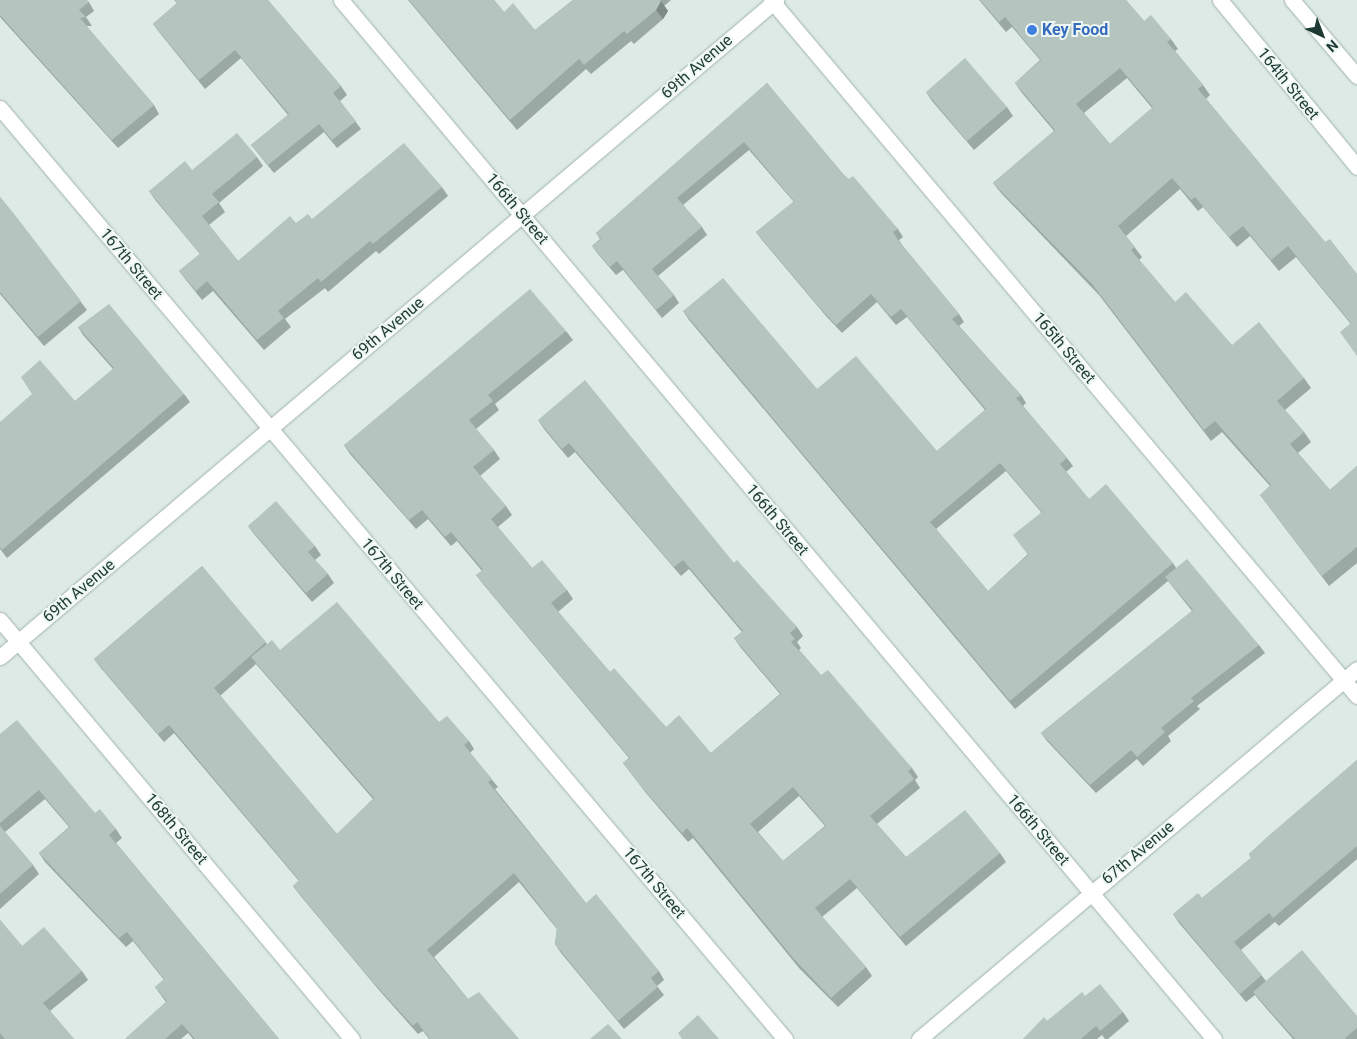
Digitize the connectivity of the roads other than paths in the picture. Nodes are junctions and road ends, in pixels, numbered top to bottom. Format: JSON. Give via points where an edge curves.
{"nodes":[{"id":1,"x":341,"y":0,"type":"edge"},
{"id":2,"x":1220,"y":0,"type":"edge"},
{"id":3,"x":1292,"y":0,"type":"edge"},
{"id":4,"x":773,"y":1,"type":"edge"},
{"id":5,"x":1357,"y":76,"type":"edge"},
{"id":6,"x":0,"y":108,"type":"edge"},
{"id":7,"x":1357,"y":167,"type":"edge"},
{"id":8,"x":523,"y":216,"type":"junction"},
{"id":9,"x":270,"y":428,"type":"junction"},
{"id":10,"x":0,"y":620,"type":"edge"},
{"id":11,"x":18,"y":642,"type":"junction"},
{"id":12,"x":0,"y":658,"type":"edge"},
{"id":13,"x":1357,"y":669,"type":"edge"},
{"id":14,"x":1344,"y":680,"type":"junction"},
{"id":15,"x":1357,"y":696,"type":"edge"},
{"id":16,"x":1091,"y":893,"type":"junction"},
{"id":17,"x":352,"y":1039,"type":"edge"},
{"id":18,"x":785,"y":1039,"type":"edge"},
{"id":19,"x":919,"y":1039,"type":"edge"},
{"id":20,"x":1214,"y":1039,"type":"edge"}],
"edges":[{"from":1,"to":8,"type":"street","name":"166th Street"},
{"from":2,"to":7,"type":"street","name":"164th Street"},
{"from":3,"to":5,"type":"street"},
{"from":4,"to":8,"type":"street","name":"69th Avenue"},
{"from":4,"to":14,"type":"street","name":"165th Street"},
{"from":6,"to":9,"type":"street","name":"167th Street"},
{"from":8,"to":9,"type":"street","name":"69th Avenue"},
{"from":8,"to":16,"type":"street","name":"166th Street"},
{"from":9,"to":11,"type":"street","name":"69th Avenue"},
{"from":9,"to":18,"type":"street","name":"167th Street"},
{"from":10,"to":11,"type":"street","name":"168th Street"},
{"from":11,"to":12,"type":"street","name":"69th Avenue"},
{"from":11,"to":17,"type":"street","name":"168th Street"},
{"from":13,"to":14,"type":"street","name":"67th Avenue"},
{"from":14,"to":15,"type":"street","name":"165th Street"},
{"from":14,"to":16,"type":"street","name":"67th Avenue"},
{"from":16,"to":19,"type":"street","name":"67th Avenue"},
{"from":16,"to":20,"type":"street","name":"166th Street"}]}
